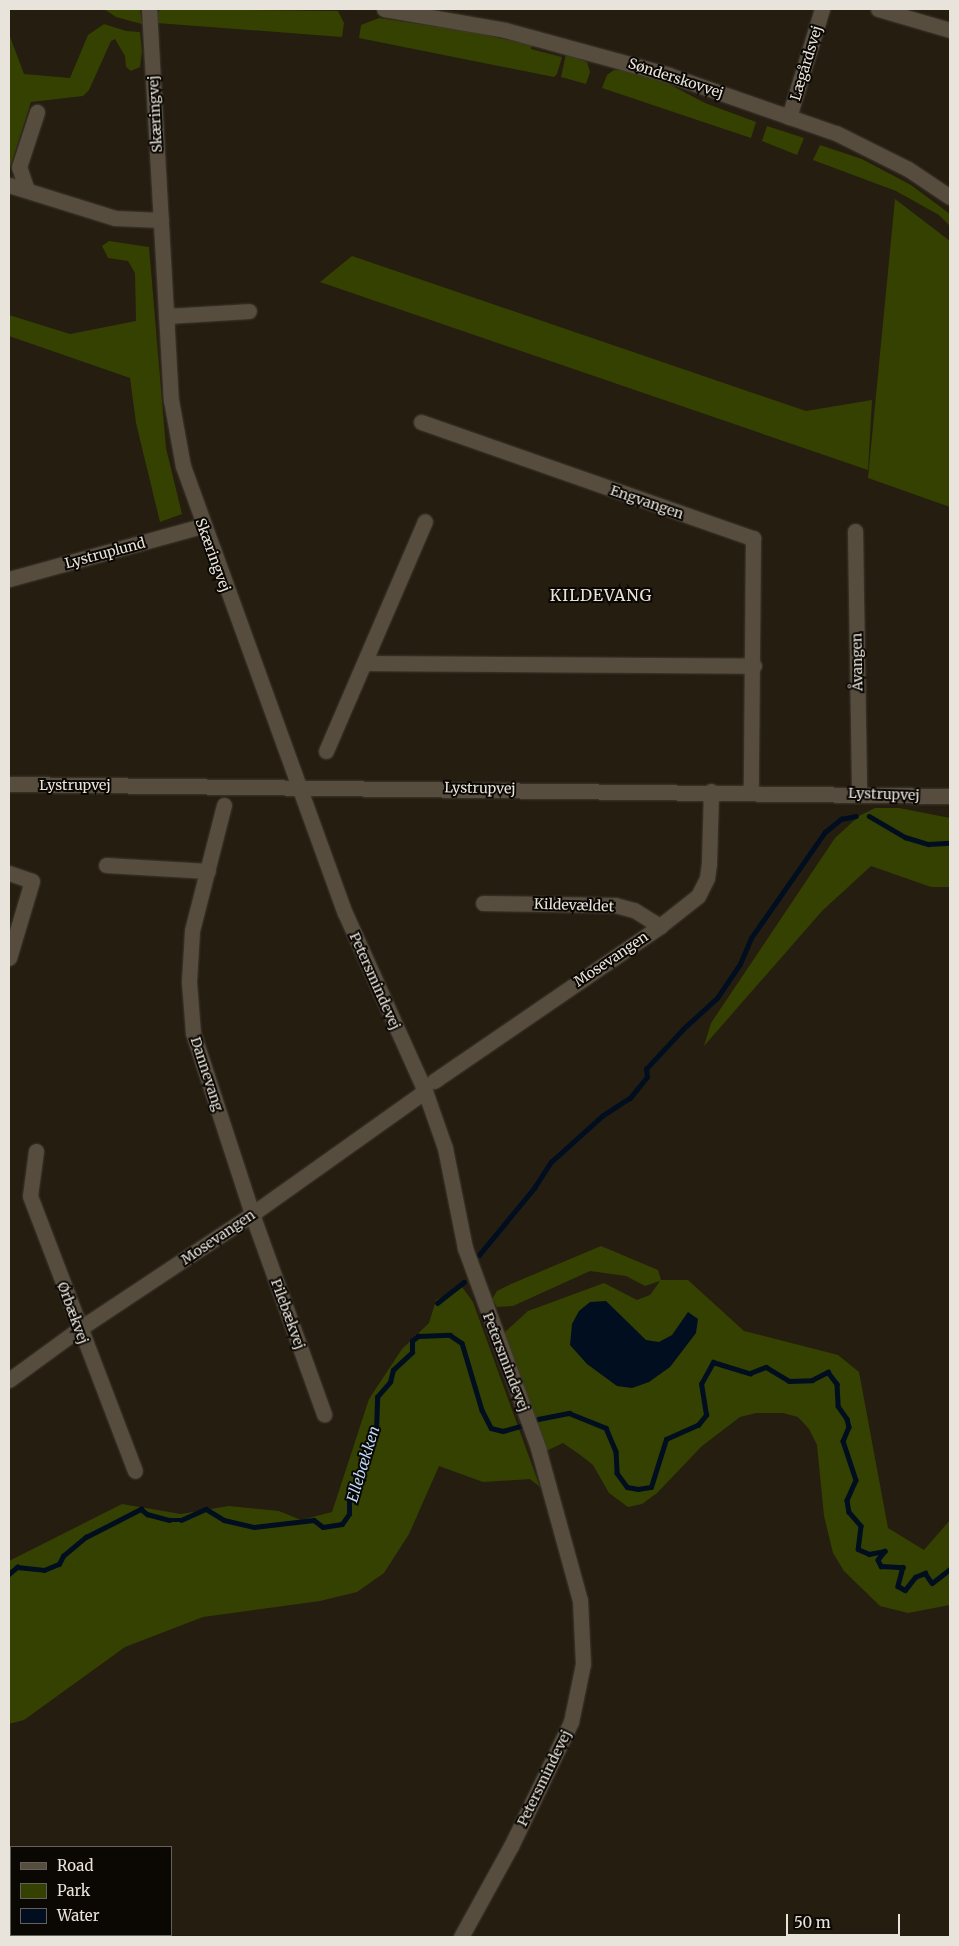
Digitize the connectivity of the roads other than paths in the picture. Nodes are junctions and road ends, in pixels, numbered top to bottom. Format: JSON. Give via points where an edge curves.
{"nodes":[{"id":1,"x":149,"y":9,"type":"edge"},
{"id":2,"x":384,"y":9,"type":"edge"},
{"id":3,"x":822,"y":9,"type":"edge"},
{"id":4,"x":878,"y":9,"type":"edge"},
{"id":5,"x":950,"y":30,"type":"edge"},
{"id":6,"x":37,"y":112,"type":"dead end"},
{"id":7,"x":789,"y":117,"type":"junction"},
{"id":8,"x":9,"y":185,"type":"edge"},
{"id":9,"x":26,"y":190,"type":"junction"},
{"id":10,"x":950,"y":197,"type":"edge"},
{"id":11,"x":161,"y":220,"type":"junction"},
{"id":12,"x":249,"y":311,"type":"dead end"},
{"id":13,"x":166,"y":316,"type":"junction"},
{"id":14,"x":421,"y":422,"type":"dead end"},
{"id":15,"x":425,"y":521,"type":"dead end"},
{"id":16,"x":202,"y":526,"type":"junction"},
{"id":17,"x":855,"y":531,"type":"dead end"},
{"id":18,"x":9,"y":579,"type":"edge"},
{"id":19,"x":366,"y":663,"type":"junction"},
{"id":20,"x":754,"y":666,"type":"junction"},
{"id":21,"x":326,"y":751,"type":"dead end"},
{"id":22,"x":9,"y":784,"type":"edge"},
{"id":23,"x":297,"y":786,"type":"junction"},
{"id":24,"x":711,"y":791,"type":"junction"},
{"id":25,"x":751,"y":792,"type":"junction"},
{"id":26,"x":859,"y":792,"type":"junction"},
{"id":27,"x":950,"y":796,"type":"edge"},
{"id":28,"x":224,"y":805,"type":"dead end"},
{"id":29,"x":106,"y":865,"type":"dead end"},
{"id":30,"x":208,"y":871,"type":"junction"},
{"id":31,"x":9,"y":873,"type":"edge"},
{"id":32,"x":483,"y":903,"type":"dead end"},
{"id":33,"x":660,"y":926,"type":"junction"},
{"id":34,"x":9,"y":958,"type":"edge"},
{"id":35,"x":429,"y":1086,"type":"junction"},
{"id":36,"x":36,"y":1151,"type":"dead end"},
{"id":37,"x":252,"y":1214,"type":"junction"},
{"id":38,"x":78,"y":1329,"type":"junction"},
{"id":39,"x":9,"y":1380,"type":"edge"},
{"id":40,"x":324,"y":1414,"type":"dead end"},
{"id":41,"x":135,"y":1471,"type":"dead end"},
{"id":42,"x":461,"y":1937,"type":"edge"}],
"edges":[{"from":1,"to":11,"type":"street","name":"Skæringvej"},
{"from":2,"to":7,"type":"street","name":"Sønderskovvej","via":[[505,30],[603,55]]},
{"from":3,"to":7,"type":"street","name":"Lægårdsvej"},
{"from":4,"to":5,"type":"street"},
{"from":6,"to":9,"type":"street","via":[[19,167]]},
{"from":7,"to":10,"type":"street","name":"Sønderskovvej","via":[[873,150]]},
{"from":8,"to":9,"type":"street"},
{"from":9,"to":11,"type":"street","via":[[115,218]]},
{"from":11,"to":13,"type":"street","name":"Skæringvej"},
{"from":12,"to":13,"type":"street"},
{"from":13,"to":16,"type":"street","name":"Skæringvej","via":[[171,400],[183,466]]},
{"from":14,"to":20,"type":"street","name":"Engvangen","via":[[753,538]]},
{"from":15,"to":19,"type":"street"},
{"from":16,"to":18,"type":"street","name":"Lystruplund"},
{"from":16,"to":23,"type":"street","name":"Skæringvej"},
{"from":17,"to":26,"type":"street","name":"Åvangen"},
{"from":19,"to":20,"type":"street"},
{"from":19,"to":21,"type":"street"},
{"from":20,"to":25,"type":"street","name":"Engvangen"},
{"from":22,"to":23,"type":"street","name":"Lystrupvej"},
{"from":23,"to":24,"type":"street","name":"Lystrupvej"},
{"from":23,"to":35,"type":"street","name":"Petersmindevej","via":[[345,914]]},
{"from":24,"to":25,"type":"street","name":"Lystrupvej"},
{"from":24,"to":33,"type":"street","name":"Mosevangen","via":[[707,878],[698,896]]},
{"from":25,"to":26,"type":"street","name":"Lystrupvej"},
{"from":26,"to":27,"type":"street","name":"Lystrupvej"},
{"from":28,"to":30,"type":"street","name":"Dannevang"},
{"from":29,"to":30,"type":"street"},
{"from":30,"to":37,"type":"street","name":"Dannevang","via":[[192,931],[189,982],[193,1033]]},
{"from":31,"to":34,"type":"street","via":[[32,881]]},
{"from":32,"to":33,"type":"street","name":"Kildevældet","via":[[615,905],[634,910]]},
{"from":33,"to":35,"type":"street","name":"Mosevangen"},
{"from":35,"to":37,"type":"street","name":"Mosevangen"},
{"from":35,"to":42,"type":"street","name":"Petersmindevej","via":[[465,1248],[538,1448],[580,1600],[583,1641],[580,1692],[558,1754]]},
{"from":36,"to":38,"type":"street","name":"Ørbækvej","via":[[30,1196]]},
{"from":37,"to":38,"type":"street","name":"Mosevangen"},
{"from":37,"to":40,"type":"street","name":"Pilebækvej"},
{"from":38,"to":39,"type":"street","name":"Mosevangen"},
{"from":38,"to":41,"type":"street","name":"Ørbækvej"}]}
